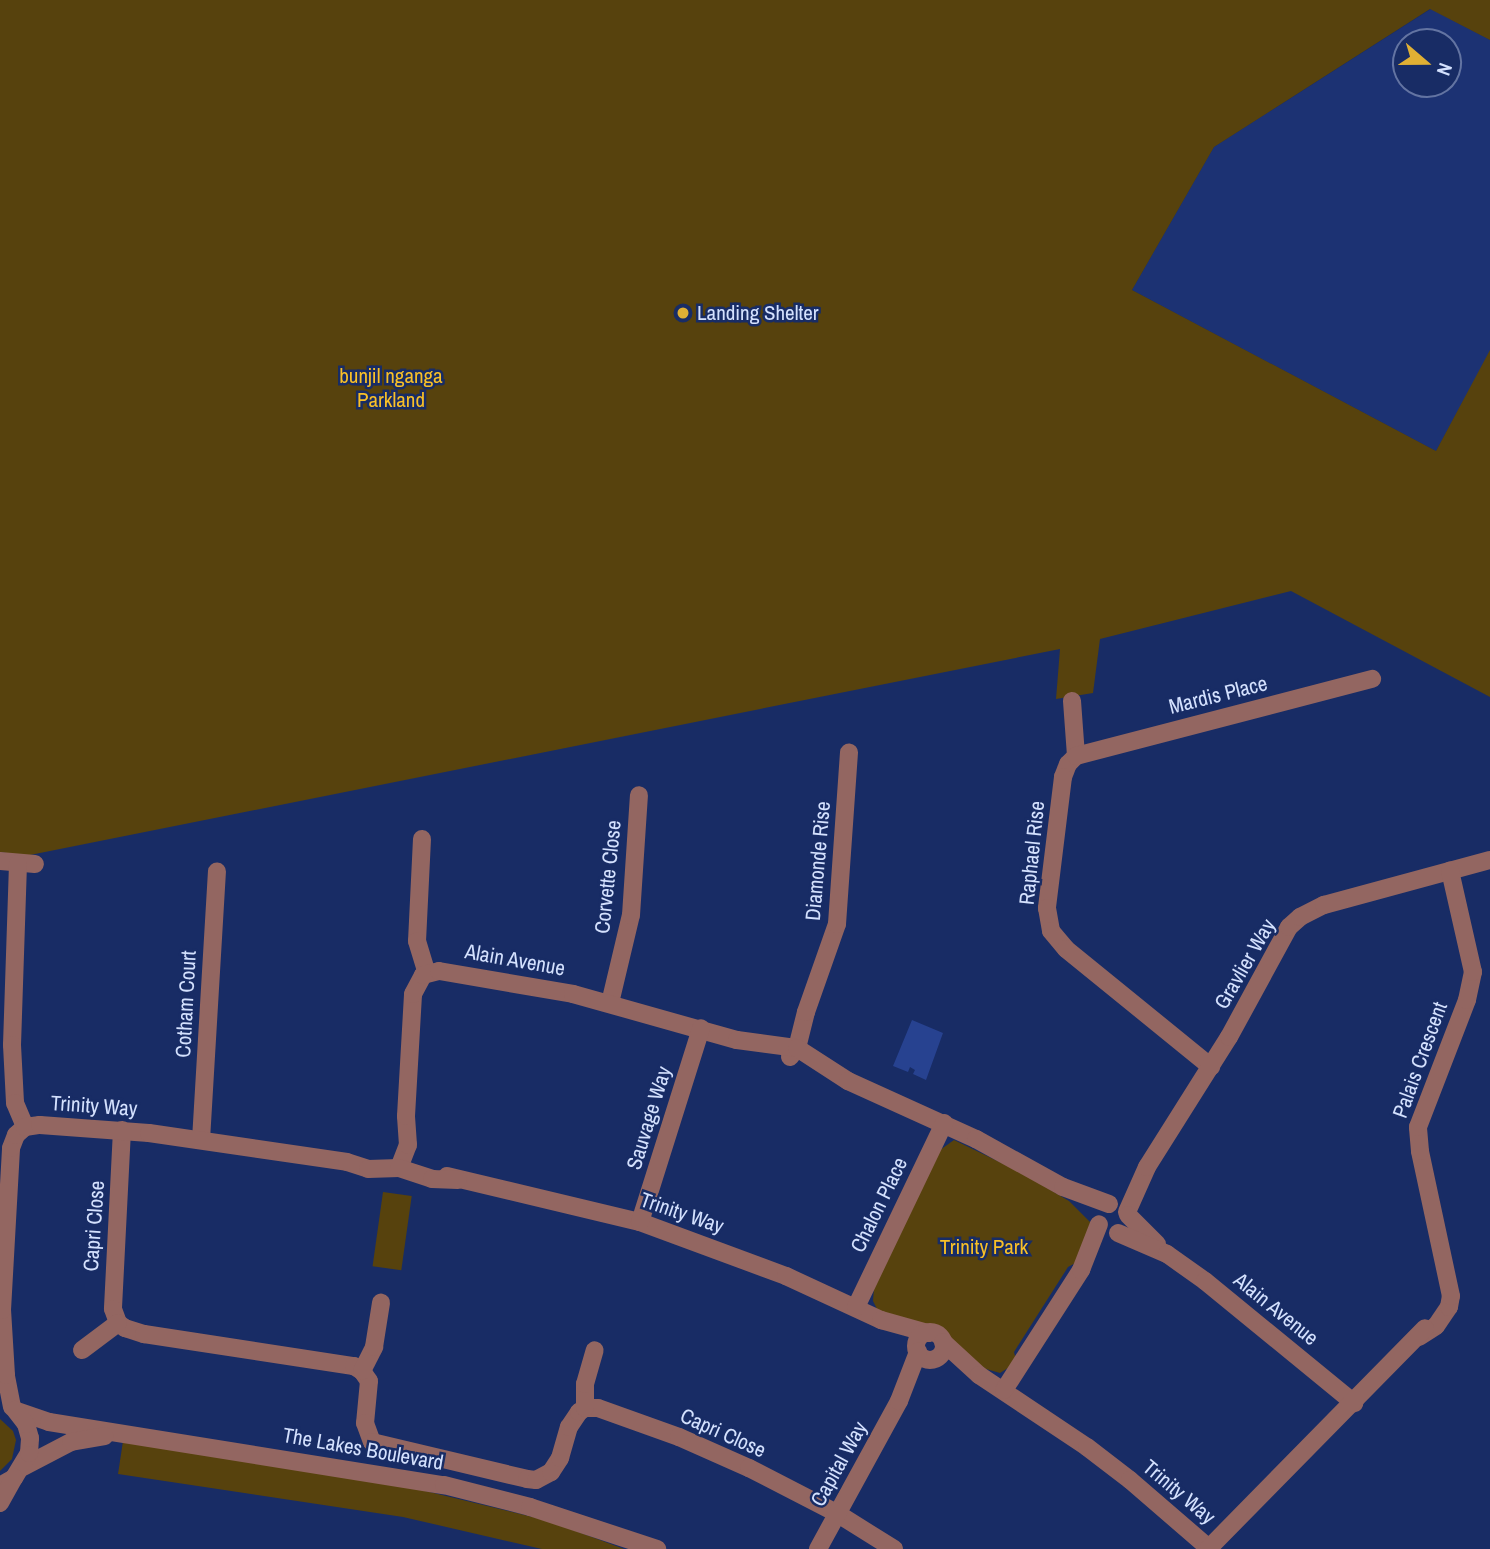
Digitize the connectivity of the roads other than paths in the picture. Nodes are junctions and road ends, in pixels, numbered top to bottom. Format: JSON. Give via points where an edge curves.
{"nodes":[{"id":1,"x":1372,"y":679,"type":"dead end"},
{"id":2,"x":1072,"y":701,"type":"dead end"},
{"id":3,"x":849,"y":752,"type":"dead end"},
{"id":4,"x":1076,"y":756,"type":"junction"},
{"id":5,"x":639,"y":795,"type":"dead end"},
{"id":6,"x":422,"y":839,"type":"dead end"},
{"id":7,"x":1490,"y":860,"type":"edge"},
{"id":8,"x":18,"y":863,"type":"edge"},
{"id":9,"x":217,"y":871,"type":"dead end"},
{"id":10,"x":1450,"y":871,"type":"junction"},
{"id":11,"x":426,"y":973,"type":"junction"},
{"id":12,"x":610,"y":1003,"type":"junction"},
{"id":13,"x":701,"y":1028,"type":"junction"},
{"id":14,"x":792,"y":1050,"type":"junction"},
{"id":15,"x":1211,"y":1067,"type":"junction"},
{"id":16,"x":944,"y":1123,"type":"junction"},
{"id":17,"x":25,"y":1128,"type":"junction"},
{"id":18,"x":122,"y":1130,"type":"junction"},
{"id":19,"x":201,"y":1140,"type":"junction"},
{"id":20,"x":401,"y":1161,"type":"junction"},
{"id":21,"x":1063,"y":1187,"type":"junction"},
{"id":22,"x":4,"y":1202,"type":"edge"},
{"id":23,"x":1119,"y":1209,"type":"junction"},
{"id":24,"x":640,"y":1222,"type":"junction"},
{"id":25,"x":1108,"y":1228,"type":"junction"},
{"id":26,"x":1167,"y":1254,"type":"junction"},
{"id":27,"x":381,"y":1303,"type":"dead end"},
{"id":28,"x":856,"y":1307,"type":"junction"},
{"id":29,"x":1,"y":1315,"type":"edge"},
{"id":30,"x":118,"y":1323,"type":"junction"},
{"id":31,"x":929,"y":1349,"type":"junction"},
{"id":32,"x":82,"y":1350,"type":"dead end"},
{"id":33,"x":595,"y":1350,"type":"dead end"},
{"id":34,"x":362,"y":1371,"type":"junction"},
{"id":35,"x":1004,"y":1390,"type":"junction"},
{"id":36,"x":1354,"y":1403,"type":"junction"},
{"id":37,"x":10,"y":1407,"type":"edge"},
{"id":38,"x":585,"y":1408,"type":"junction"},
{"id":39,"x":122,"y":1434,"type":"junction"},
{"id":40,"x":12,"y":1477,"type":"edge"},
{"id":41,"x":0,"y":1503,"type":"edge"},
{"id":42,"x":838,"y":1514,"type":"junction"},
{"id":43,"x":592,"y":1527,"type":"junction"},
{"id":44,"x":635,"y":1549,"type":"edge"},
{"id":45,"x":657,"y":1549,"type":"edge"},
{"id":46,"x":818,"y":1549,"type":"edge"},
{"id":47,"x":894,"y":1549,"type":"edge"},
{"id":48,"x":1210,"y":1549,"type":"edge"}],
"edges":[{"from":1,"to":4,"type":"street","name":"Mardis Place"},
{"from":2,"to":4,"type":"street","name":"Raphael Rise"},
{"from":3,"to":14,"type":"street","name":"Diamonde Rise","via":[[839,912]]},
{"from":4,"to":15,"type":"street","name":"Raphael Rise","via":[[1063,777],[1047,908],[1051,931],[1066,949]]},
{"from":5,"to":12,"type":"street","name":"Corvette Close","via":[[631,915]]},
{"from":6,"to":11,"type":"street","via":[[417,941]]},
{"from":7,"to":10,"type":"street","name":"Gravlier Way"},
{"from":8,"to":17,"type":"street","via":[[12,1045],[15,1103]]},
{"from":9,"to":19,"type":"street","name":"Cotham Court"},
{"from":10,"to":15,"type":"street","name":"Gravlier Way","via":[[1324,905],[1300,917],[1281,938]]},
{"from":10,"to":36,"type":"street","name":"Palais Crescent","via":[[1473,964],[1472,982],[1418,1128],[1443,1266],[1441,1301],[1419,1337]]},
{"from":11,"to":12,"type":"street","name":"Alain Avenue","via":[[449,971],[492,978]]},
{"from":11,"to":20,"type":"street","via":[[413,994]]},
{"from":12,"to":13,"type":"street","name":"Alain Avenue"},
{"from":13,"to":14,"type":"street","name":"Alain Avenue"},
{"from":13,"to":24,"type":"street","name":"Sauvage Way"},
{"from":14,"to":16,"type":"street","name":"Alain Avenue","via":[[848,1081]]},
{"from":15,"to":23,"type":"street","name":"Gravlier Way"},
{"from":16,"to":21,"type":"street","name":"Alain Avenue"},
{"from":16,"to":28,"type":"street","name":"Chalon Place"},
{"from":17,"to":18,"type":"street","name":"Trinity Way"},
{"from":17,"to":22,"type":"street","name":"Trinity Way","via":[[11,1148]]},
{"from":18,"to":19,"type":"street","name":"Trinity Way"},
{"from":18,"to":30,"type":"street","name":"Capri Close","via":[[113,1288]]},
{"from":19,"to":20,"type":"street","name":"Trinity Way","via":[[368,1169]]},
{"from":20,"to":24,"type":"street","name":"Trinity Way","via":[[432,1179],[548,1198]]},
{"from":21,"to":23,"type":"street","name":"Alain Avenue"},
{"from":21,"to":25,"type":"street","name":"Alain Avenue"},
{"from":22,"to":29,"type":"street","name":"Trinity Way"},
{"from":23,"to":25,"type":"street","via":[[1125,1228]]},
{"from":23,"to":25,"type":"street","via":[[1102,1209]]},
{"from":23,"to":26,"type":"street","name":"Alain Avenue"},
{"from":24,"to":28,"type":"street","name":"Trinity Way","via":[[749,1261]]},
{"from":25,"to":26,"type":"street","name":"Alain Avenue"},
{"from":25,"to":35,"type":"street"},
{"from":26,"to":36,"type":"street","name":"Alain Avenue","via":[[1251,1316]]},
{"from":27,"to":34,"type":"street","via":[[373,1347]]},
{"from":28,"to":31,"type":"street","name":"Trinity Way"},
{"from":29,"to":37,"type":"street","name":"Trinity Way"},
{"from":30,"to":32,"type":"street"},
{"from":30,"to":34,"type":"street","via":[[144,1334],[344,1364]]},
{"from":31,"to":35,"type":"street","name":"Trinity Way"},
{"from":31,"to":42,"type":"street","name":"Capital Way"},
{"from":33,"to":38,"type":"street","via":[[585,1384]]},
{"from":34,"to":38,"type":"street","via":[[369,1381],[365,1423],[372,1442],[527,1479],[551,1472],[569,1427]]},
{"from":35,"to":48,"type":"street","name":"Trinity Way","via":[[1119,1472]]},
{"from":36,"to":48,"type":"street","name":"Palais Crescent"},
{"from":37,"to":39,"type":"street","name":"The Lakes Boulevard","via":[[49,1422]]},
{"from":37,"to":40,"type":"street","name":"Trinity Way","via":[[26,1424],[30,1438],[29,1453]]},
{"from":38,"to":42,"type":"street","name":"Capri Close","via":[[598,1408],[680,1437]]},
{"from":39,"to":40,"type":"street","name":"The Lakes Boulevard","via":[[71,1442]]},
{"from":39,"to":43,"type":"street","name":"The Lakes Boulevard","via":[[444,1485]]},
{"from":40,"to":41,"type":"street"},
{"from":42,"to":46,"type":"street","name":"Capital Way"},
{"from":42,"to":47,"type":"street","name":"Capri Close"},
{"from":43,"to":44,"type":"street","name":"The Lakes Boulevard"},
{"from":43,"to":45,"type":"street","name":"The Lakes Boulevard"}]}
